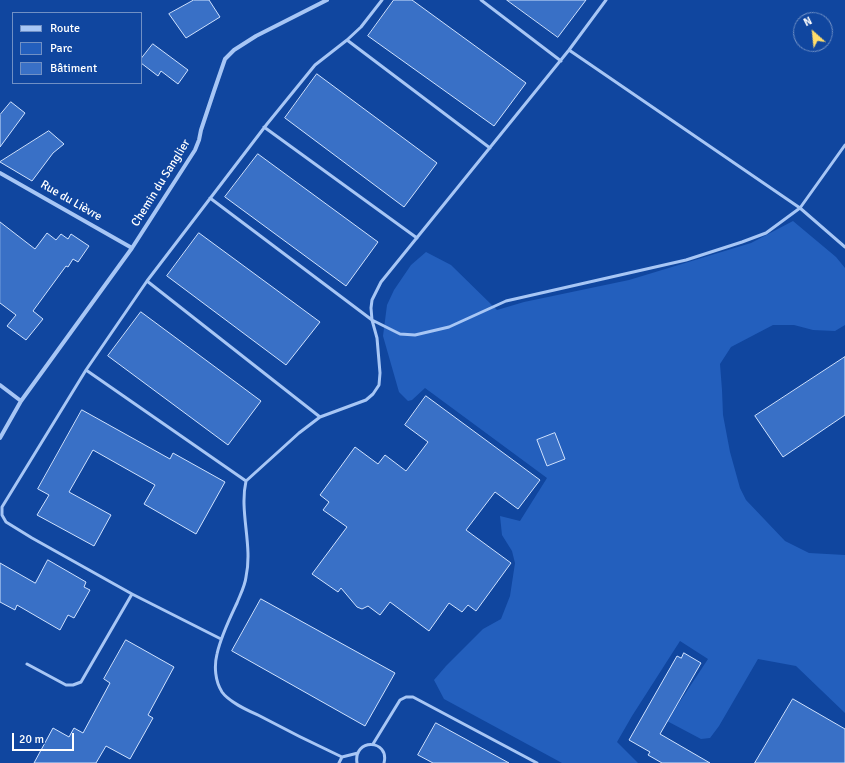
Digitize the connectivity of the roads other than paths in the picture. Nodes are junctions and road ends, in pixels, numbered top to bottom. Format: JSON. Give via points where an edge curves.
{"nodes":[{"id":1,"x":327,"y":0,"type":"edge"},
{"id":2,"x":382,"y":0,"type":"edge"},
{"id":3,"x":481,"y":0,"type":"edge"},
{"id":4,"x":606,"y":0,"type":"edge"},
{"id":5,"x":346,"y":40,"type":"junction"},
{"id":6,"x":569,"y":50,"type":"junction"},
{"id":7,"x":561,"y":61,"type":"junction"},
{"id":8,"x":264,"y":127,"type":"junction"},
{"id":9,"x":845,"y":145,"type":"edge"},
{"id":10,"x":490,"y":148,"type":"junction"},
{"id":11,"x":0,"y":172,"type":"edge"},
{"id":12,"x":210,"y":198,"type":"junction"},
{"id":13,"x":800,"y":208,"type":"junction"},
{"id":14,"x":417,"y":238,"type":"junction"},
{"id":15,"x":845,"y":247,"type":"edge"},
{"id":16,"x":132,"y":248,"type":"junction"},
{"id":17,"x":146,"y":281,"type":"junction"},
{"id":18,"x":372,"y":320,"type":"junction"},
{"id":19,"x":86,"y":370,"type":"junction"},
{"id":20,"x":0,"y":384,"type":"edge"},
{"id":21,"x":21,"y":401,"type":"junction"},
{"id":22,"x":320,"y":417,"type":"junction"},
{"id":23,"x":0,"y":438,"type":"edge"},
{"id":24,"x":246,"y":480,"type":"junction"},
{"id":25,"x":132,"y":594,"type":"junction"},
{"id":26,"x":220,"y":639,"type":"junction"},
{"id":27,"x":27,"y":664,"type":"dead end"},
{"id":28,"x":373,"y":744,"type":"junction"},
{"id":29,"x":358,"y":753,"type":"junction"},
{"id":30,"x":342,"y":758,"type":"junction"},
{"id":31,"x":339,"y":763,"type":"edge"},
{"id":32,"x":358,"y":763,"type":"edge"},
{"id":33,"x":384,"y":763,"type":"edge"},
{"id":34,"x":537,"y":763,"type":"edge"}],
"edges":[{"from":1,"to":16,"type":"street","name":"Chemin du Sanglier","via":[[256,36],[225,59],[195,150]]},
{"from":2,"to":5,"type":"lane","via":[[361,27]]},
{"from":3,"to":7,"type":"lane"},
{"from":4,"to":6,"type":"lane"},
{"from":5,"to":8,"type":"lane","via":[[315,65]]},
{"from":5,"to":10,"type":"lane"},
{"from":6,"to":7,"type":"lane"},
{"from":6,"to":13,"type":"lane"},
{"from":7,"to":10,"type":"lane"},
{"from":8,"to":12,"type":"lane"},
{"from":8,"to":14,"type":"lane"},
{"from":9,"to":13,"type":"lane"},
{"from":10,"to":14,"type":"lane"},
{"from":11,"to":16,"type":"street","name":"Rue du Lièvre"},
{"from":12,"to":17,"type":"lane"},
{"from":12,"to":18,"type":"lane"},
{"from":13,"to":15,"type":"lane"},
{"from":13,"to":18,"type":"lane","via":[[766,233],[742,242],[686,260],[506,301],[449,327],[415,335],[400,334]]},
{"from":14,"to":18,"type":"lane","via":[[382,282],[372,300]]},
{"from":16,"to":21,"type":"street","name":"Chemin du Sanglier"},
{"from":17,"to":19,"type":"lane"},
{"from":17,"to":22,"type":"lane"},
{"from":18,"to":22,"type":"lane","via":[[377,338],[379,385],[366,400]]},
{"from":19,"to":24,"type":"lane"},
{"from":19,"to":25,"type":"lane","via":[[2,507],[2,515],[6,522],[32,538]]},
{"from":20,"to":21,"type":"street"},
{"from":21,"to":23,"type":"street","name":"Chemin du Sanglier"},
{"from":22,"to":24,"type":"lane"},
{"from":24,"to":26,"type":"lane","via":[[244,491],[248,569],[243,589]]},
{"from":25,"to":26,"type":"lane"},
{"from":25,"to":27,"type":"lane","via":[[81,682],[66,685]]},
{"from":26,"to":30,"type":"lane","via":[[215,669],[223,692],[235,703]]},
{"from":28,"to":29,"type":"lane","via":[[364,746]]},
{"from":28,"to":33,"type":"lane","via":[[384,752]]},
{"from":28,"to":34,"type":"lane","via":[[400,700],[413,697]]},
{"from":29,"to":30,"type":"lane"},
{"from":29,"to":32,"type":"lane"},
{"from":30,"to":31,"type":"lane"}]}
